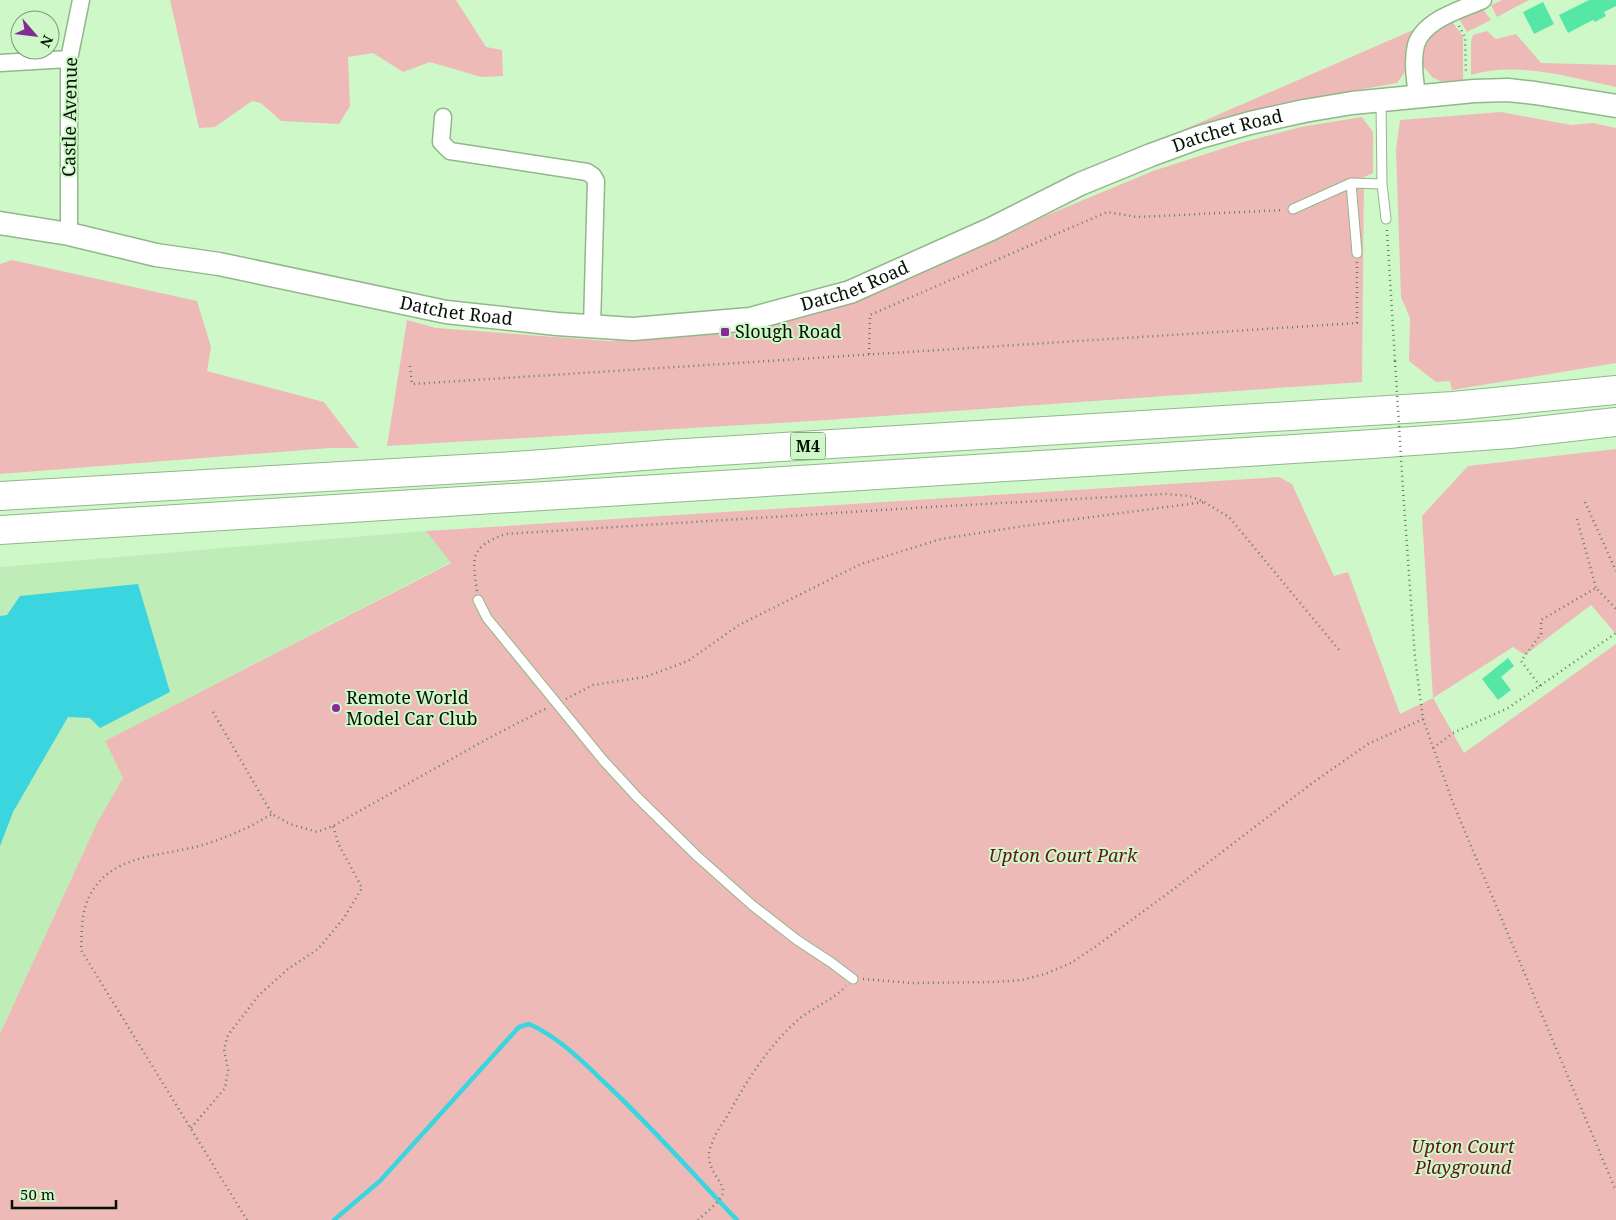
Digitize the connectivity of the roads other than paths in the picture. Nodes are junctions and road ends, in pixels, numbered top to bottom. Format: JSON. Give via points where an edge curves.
{"nodes":[{"id":1,"x":81,"y":0,"type":"edge"},
{"id":2,"x":1483,"y":0,"type":"edge"},
{"id":3,"x":69,"y":59,"type":"junction"},
{"id":4,"x":0,"y":63,"type":"edge"},
{"id":5,"x":1417,"y":96,"type":"junction"},
{"id":6,"x":1381,"y":100,"type":"junction"},
{"id":7,"x":1616,"y":106,"type":"edge"},
{"id":8,"x":443,"y":118,"type":"dead end"},
{"id":9,"x":1351,"y":183,"type":"junction"},
{"id":10,"x":1382,"y":184,"type":"junction"},
{"id":11,"x":1293,"y":209,"type":"road end"},
{"id":12,"x":1386,"y":219,"type":"road end"},
{"id":13,"x":0,"y":222,"type":"edge"},
{"id":14,"x":69,"y":234,"type":"junction"},
{"id":15,"x":1357,"y":253,"type":"road end"},
{"id":16,"x":592,"y":326,"type":"junction"},
{"id":17,"x":1616,"y":390,"type":"edge"},
{"id":18,"x":1616,"y":422,"type":"edge"},
{"id":19,"x":0,"y":496,"type":"edge"},
{"id":20,"x":0,"y":530,"type":"edge"},
{"id":21,"x":478,"y":600,"type":"road end"},
{"id":22,"x":852,"y":979,"type":"road end"}],
"edges":[{"from":1,"to":3,"type":"street","name":"Castle Avenue"},
{"from":2,"to":5,"type":"street","via":[[1428,28],[1420,38],[1414,60]]},
{"from":3,"to":4,"type":"street"},
{"from":3,"to":14,"type":"street","name":"Castle Avenue"},
{"from":5,"to":6,"type":"main road","name":"Datchet Road"},
{"from":5,"to":7,"type":"main road","name":"Datchet Road","via":[[1508,90]]},
{"from":6,"to":10,"type":"lane"},
{"from":6,"to":16,"type":"main road","name":"Datchet Road","via":[[1250,123],[1151,154],[850,292],[750,319],[633,329]]},
{"from":8,"to":16,"type":"street","via":[[441,142],[450,150],[587,172],[593,176],[596,181]]},
{"from":9,"to":10,"type":"lane"},
{"from":9,"to":11,"type":"lane"},
{"from":9,"to":15,"type":"lane"},
{"from":10,"to":12,"type":"lane"},
{"from":13,"to":14,"type":"main road"},
{"from":14,"to":16,"type":"main road","name":"Datchet Road","via":[[156,255],[219,264],[446,312]]},
{"from":17,"to":19,"type":"highway","number":"M4","via":[[1453,406]]},
{"from":18,"to":20,"type":"highway","number":"M4","via":[[1328,448]]},
{"from":21,"to":22,"type":"lane","via":[[487,618],[637,797],[752,905]]}]}
